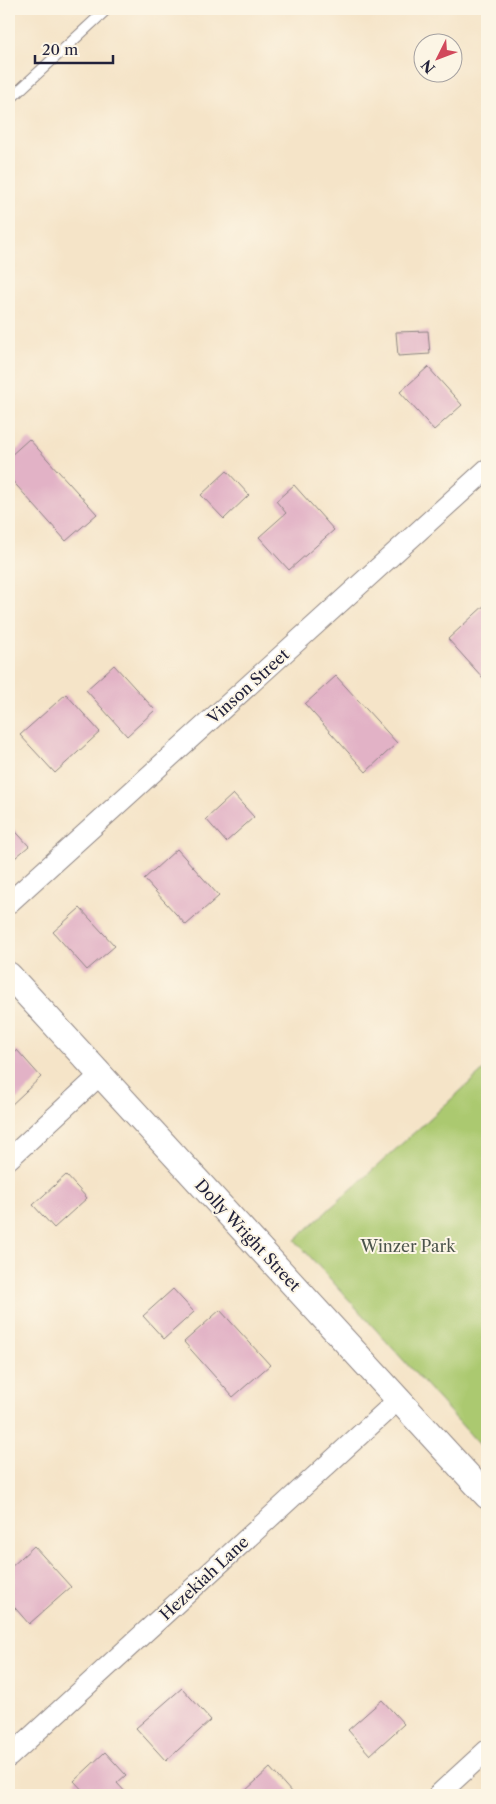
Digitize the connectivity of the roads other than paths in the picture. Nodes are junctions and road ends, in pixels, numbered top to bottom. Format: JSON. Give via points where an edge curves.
{"nodes":[{"id":1,"x":106,"y":9,"type":"edge"},
{"id":2,"x":9,"y":100,"type":"edge"},
{"id":3,"x":487,"y":469,"type":"edge"},
{"id":4,"x":9,"y":903,"type":"edge"},
{"id":5,"x":9,"y":975,"type":"edge"},
{"id":6,"x":100,"y":1075,"type":"junction"},
{"id":7,"x":9,"y":1159,"type":"edge"},
{"id":8,"x":399,"y":1399,"type":"junction"},
{"id":9,"x":487,"y":1496,"type":"edge"},
{"id":10,"x":487,"y":1750,"type":"edge"},
{"id":11,"x":9,"y":1757,"type":"edge"},
{"id":12,"x":438,"y":1795,"type":"edge"}],
"edges":[{"from":1,"to":2,"type":"lane"},
{"from":3,"to":4,"type":"street","name":"Vinson Street"},
{"from":5,"to":6,"type":"street","name":"Dolly Wright Street"},
{"from":6,"to":7,"type":"street"},
{"from":6,"to":8,"type":"street","name":"Dolly Wright Street"},
{"from":8,"to":9,"type":"street","name":"Dolly Wright Street"},
{"from":8,"to":11,"type":"street","name":"Hezekiah Lane"},
{"from":10,"to":12,"type":"street"}]}
